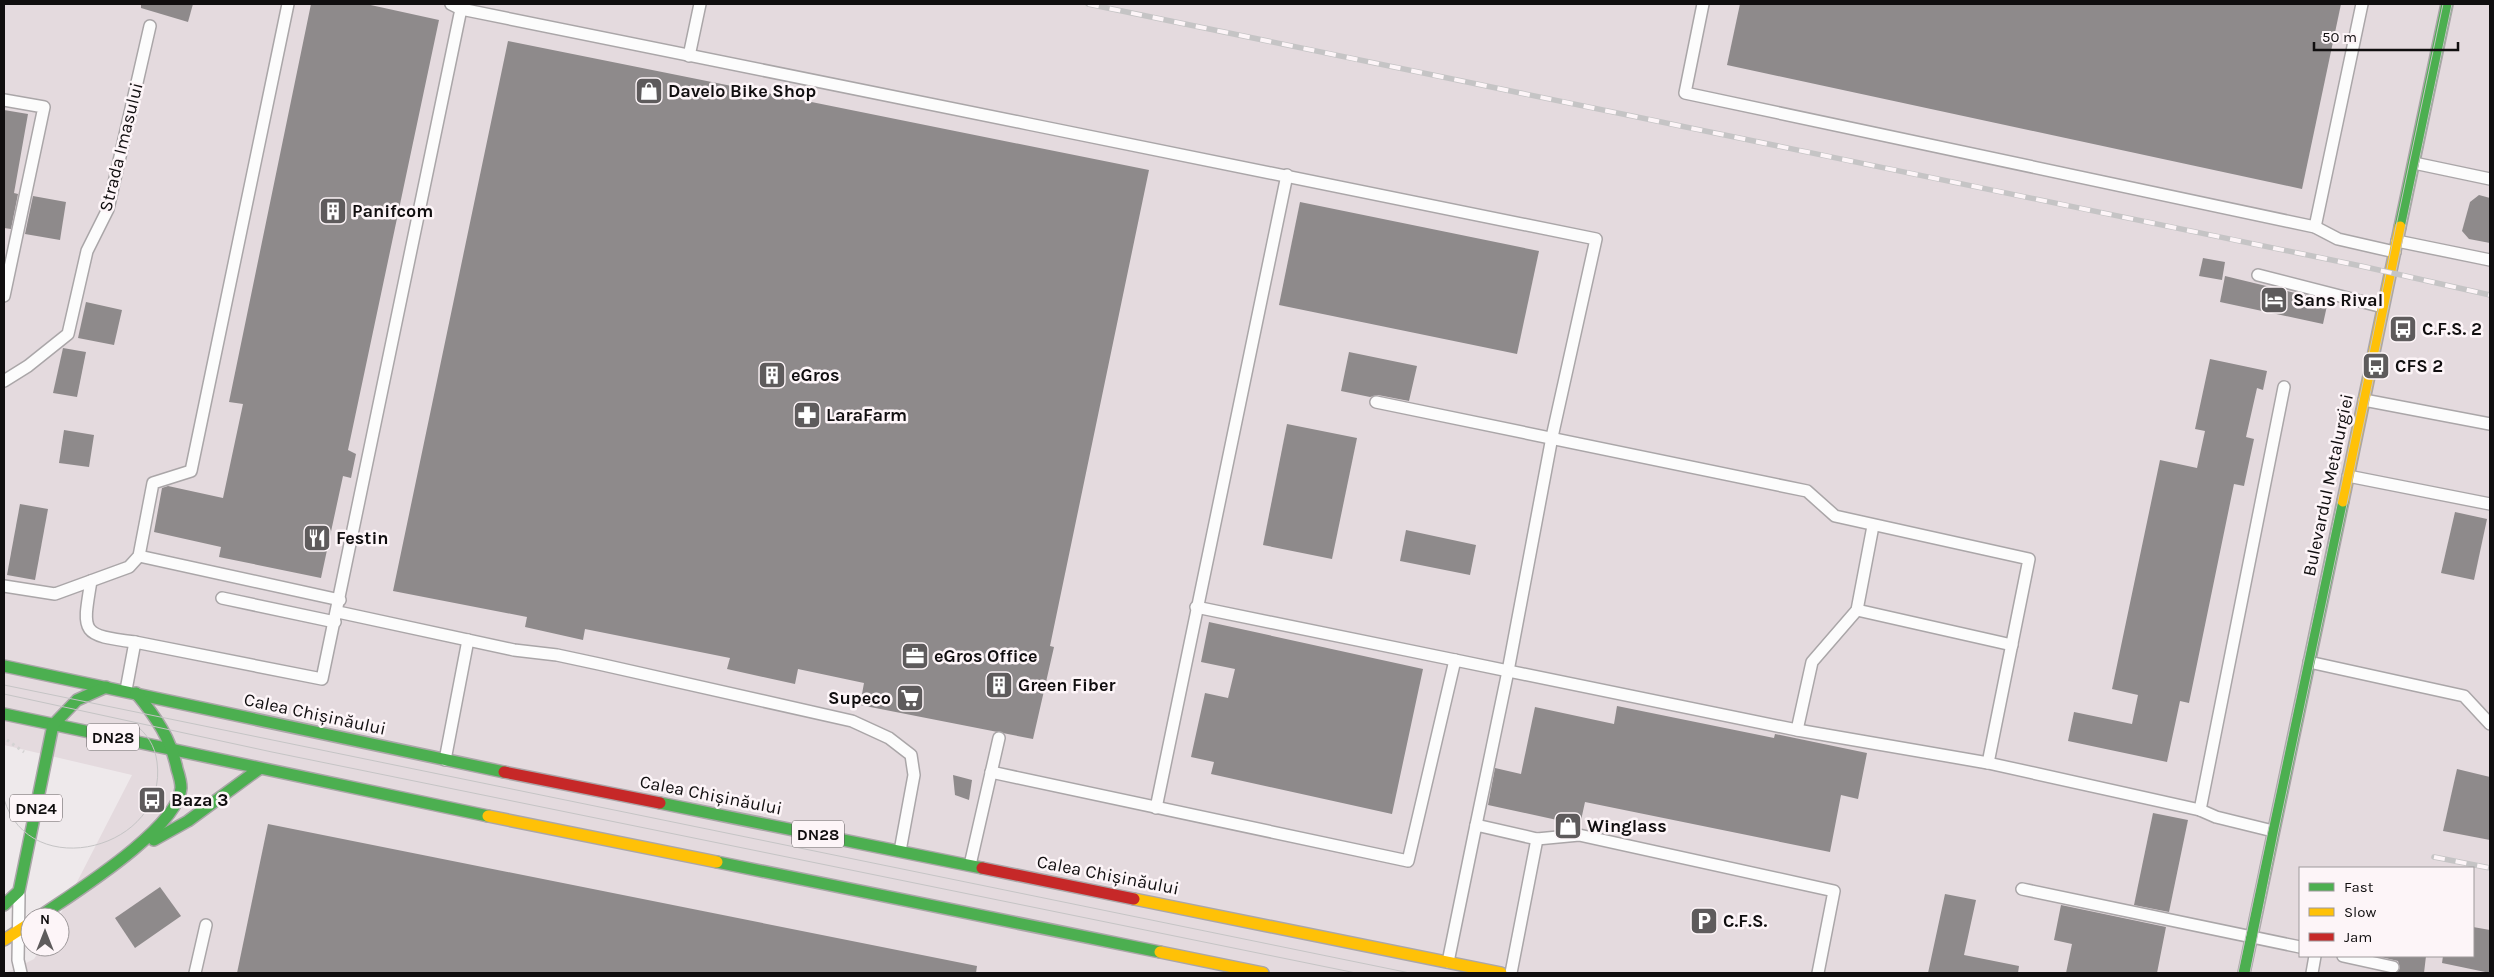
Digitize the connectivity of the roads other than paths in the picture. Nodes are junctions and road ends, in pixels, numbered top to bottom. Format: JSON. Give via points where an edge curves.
{"nodes":[{"id":1,"x":288,"y":4,"type":"edge"},
{"id":2,"x":700,"y":4,"type":"edge"},
{"id":3,"x":1703,"y":4,"type":"edge"},
{"id":4,"x":2362,"y":4,"type":"edge"},
{"id":5,"x":2447,"y":4,"type":"edge"},
{"id":6,"x":456,"y":6,"type":"edge"},
{"id":7,"x":150,"y":26,"type":"dead end"},
{"id":8,"x":689,"y":56,"type":"junction"},
{"id":9,"x":4,"y":100,"type":"edge"},
{"id":10,"x":2414,"y":163,"type":"junction"},
{"id":11,"x":1287,"y":175,"type":"junction"},
{"id":12,"x":2490,"y":179,"type":"edge"},
{"id":13,"x":2316,"y":228,"type":"junction"},
{"id":14,"x":2396,"y":246,"type":"junction"},
{"id":15,"x":8,"y":256,"type":"edge"},
{"id":16,"x":2490,"y":260,"type":"edge"},
{"id":17,"x":2258,"y":275,"type":"dead end"},
{"id":18,"x":4,"y":296,"type":"edge"},
{"id":19,"x":2383,"y":306,"type":"junction"},
{"id":20,"x":4,"y":381,"type":"edge"},
{"id":21,"x":2284,"y":387,"type":"dead end"},
{"id":22,"x":2364,"y":400,"type":"junction"},
{"id":23,"x":1376,"y":402,"type":"dead end"},
{"id":24,"x":2490,"y":424,"type":"edge"},
{"id":25,"x":1552,"y":437,"type":"junction"},
{"id":26,"x":2348,"y":476,"type":"junction"},
{"id":27,"x":2490,"y":504,"type":"edge"},
{"id":28,"x":1873,"y":526,"type":"junction"},
{"id":29,"x":140,"y":556,"type":"junction"},
{"id":30,"x":91,"y":581,"type":"junction"},
{"id":31,"x":4,"y":586,"type":"edge"},
{"id":32,"x":222,"y":598,"type":"dead end"},
{"id":33,"x":340,"y":600,"type":"junction"},
{"id":34,"x":1196,"y":607,"type":"junction"},
{"id":35,"x":1857,"y":610,"type":"junction"},
{"id":36,"x":336,"y":617,"type":"junction"},
{"id":37,"x":468,"y":640,"type":"junction"},
{"id":38,"x":135,"y":642,"type":"junction"},
{"id":39,"x":2012,"y":645,"type":"junction"},
{"id":40,"x":1455,"y":660,"type":"junction"},
{"id":41,"x":2309,"y":662,"type":"junction"},
{"id":42,"x":4,"y":666,"type":"edge"},
{"id":43,"x":1508,"y":671,"type":"junction"},
{"id":44,"x":106,"y":687,"type":"junction"},
{"id":45,"x":131,"y":692,"type":"junction"},
{"id":46,"x":4,"y":714,"type":"edge"},
{"id":47,"x":2490,"y":724,"type":"edge"},
{"id":48,"x":52,"y":725,"type":"junction"},
{"id":49,"x":1797,"y":730,"type":"junction"},
{"id":50,"x":999,"y":738,"type":"dead end"},
{"id":51,"x":174,"y":749,"type":"junction"},
{"id":52,"x":445,"y":760,"type":"junction"},
{"id":53,"x":1988,"y":763,"type":"junction"},
{"id":54,"x":259,"y":769,"type":"junction"},
{"id":55,"x":991,"y":772,"type":"junction"},
{"id":56,"x":1156,"y":808,"type":"junction"},
{"id":57,"x":2200,"y":810,"type":"junction"},
{"id":58,"x":1476,"y":825,"type":"junction"},
{"id":59,"x":2273,"y":831,"type":"junction"},
{"id":60,"x":1537,"y":839,"type":"junction"},
{"id":61,"x":136,"y":850,"type":"junction"},
{"id":62,"x":900,"y":851,"type":"junction"},
{"id":63,"x":970,"y":865,"type":"junction"},
{"id":64,"x":2022,"y":889,"type":"dead end"},
{"id":65,"x":19,"y":891,"type":"junction"},
{"id":66,"x":4,"y":905,"type":"edge"},
{"id":67,"x":53,"y":907,"type":"edge"},
{"id":68,"x":206,"y":925,"type":"dead end"},
{"id":69,"x":20,"y":929,"type":"junction"},
{"id":70,"x":2251,"y":936,"type":"junction"},
{"id":71,"x":4,"y":940,"type":"edge"},
{"id":72,"x":2299,"y":947,"type":"edge"},
{"id":73,"x":2315,"y":957,"type":"edge"},
{"id":74,"x":2348,"y":957,"type":"edge"},
{"id":75,"x":1448,"y":962,"type":"junction"},
{"id":76,"x":2393,"y":967,"type":"dead end"},
{"id":77,"x":1216,"y":968,"type":"edge"},
{"id":78,"x":21,"y":973,"type":"edge"},
{"id":79,"x":195,"y":973,"type":"edge"},
{"id":80,"x":1263,"y":973,"type":"edge"},
{"id":81,"x":1501,"y":973,"type":"edge"},
{"id":82,"x":1511,"y":973,"type":"edge"},
{"id":83,"x":1818,"y":973,"type":"edge"},
{"id":84,"x":2244,"y":973,"type":"edge"},
{"id":85,"x":2312,"y":973,"type":"edge"}],
"edges":[{"from":1,"to":29,"type":"lane","via":[[191,471],[152,483]]},
{"from":2,"to":8,"type":"lane"},
{"from":3,"to":13,"type":"lane","via":[[1685,93]]},
{"from":4,"to":13,"type":"lane"},
{"from":5,"to":10,"type":"main road","name":"Bulevardul Metalurgiei"},
{"from":6,"to":8,"type":"lane"},
{"from":6,"to":33,"type":"lane"},
{"from":7,"to":20,"type":"lane","name":"Strada Imasului","via":[[108,209],[87,251],[68,334]]},
{"from":8,"to":11,"type":"lane"},
{"from":9,"to":15,"type":"lane","via":[[44,108]]},
{"from":10,"to":12,"type":"lane"},
{"from":10,"to":14,"type":"main road","name":"Bulevardul Metalurgiei"},
{"from":11,"to":25,"type":"lane","via":[[1596,239]]},
{"from":11,"to":34,"type":"lane"},
{"from":13,"to":14,"type":"lane","via":[[2338,239]]},
{"from":14,"to":16,"type":"lane"},
{"from":14,"to":19,"type":"main road","name":"Bulevardul Metalurgiei"},
{"from":15,"to":18,"type":"lane"},
{"from":17,"to":19,"type":"lane"},
{"from":19,"to":22,"type":"main road","name":"Bulevardul Metalurgiei"},
{"from":21,"to":57,"type":"lane"},
{"from":22,"to":24,"type":"lane"},
{"from":22,"to":26,"type":"main road","name":"Bulevardul Metalurgiei"},
{"from":23,"to":25,"type":"lane"},
{"from":25,"to":28,"type":"lane","via":[[1807,490],[1835,516]]},
{"from":25,"to":43,"type":"lane"},
{"from":26,"to":27,"type":"lane"},
{"from":26,"to":41,"type":"main road","name":"Bulevardul Metalurgiei"},
{"from":28,"to":35,"type":"lane"},
{"from":28,"to":39,"type":"lane","via":[[2029,559]]},
{"from":29,"to":30,"type":"lane","via":[[129,567]]},
{"from":29,"to":33,"type":"lane"},
{"from":30,"to":31,"type":"lane","via":[[55,594]]},
{"from":30,"to":38,"type":"lane","via":[[85,618],[91,632],[100,638]]},
{"from":32,"to":36,"type":"lane"},
{"from":33,"to":36,"type":"lane"},
{"from":34,"to":40,"type":"lane"},
{"from":34,"to":56,"type":"lane"},
{"from":35,"to":39,"type":"lane"},
{"from":35,"to":49,"type":"lane","via":[[1812,662]]},
{"from":36,"to":37,"type":"lane"},
{"from":36,"to":38,"type":"lane","via":[[322,679]]},
{"from":37,"to":52,"type":"lane"},
{"from":37,"to":62,"type":"lane","via":[[574,658],[811,711],[852,721],[889,738],[911,755],[914,775]]},
{"from":38,"to":45,"type":"lane"},
{"from":39,"to":53,"type":"lane"},
{"from":40,"to":43,"type":"lane"},
{"from":40,"to":56,"type":"lane","via":[[1408,861]]},
{"from":41,"to":47,"type":"lane","via":[[2464,696]]},
{"from":41,"to":59,"type":"main road","name":"Bulevardul Metalurgiei"},
{"from":42,"to":44,"type":"main road","name":"Calea Chișinăului","number":"DN28"},
{"from":43,"to":49,"type":"lane"},
{"from":43,"to":58,"type":"lane"},
{"from":44,"to":45,"type":"main road","name":"Calea Chișinăului","number":"DN28"},
{"from":44,"to":48,"type":"main road","via":[[78,700]]},
{"from":45,"to":51,"type":"main road","via":[[156,717]]},
{"from":45,"to":52,"type":"main road","name":"Calea Chișinăului","number":"DN28"},
{"from":46,"to":48,"type":"main road","number":"DN28"},
{"from":48,"to":51,"type":"main road","number":"DN28"},
{"from":48,"to":65,"type":"main road","number":"DN24"},
{"from":49,"to":53,"type":"lane"},
{"from":50,"to":55,"type":"lane"},
{"from":51,"to":54,"type":"main road","number":"DN28"},
{"from":51,"to":61,"type":"main road","via":[[181,787],[178,802]]},
{"from":52,"to":62,"type":"main road","name":"Calea Chișinăului","number":"DN28"},
{"from":53,"to":57,"type":"lane"},
{"from":54,"to":61,"type":"main road","via":[[188,821]]},
{"from":54,"to":77,"type":"main road","number":"DN28"},
{"from":55,"to":56,"type":"lane"},
{"from":55,"to":63,"type":"lane"},
{"from":57,"to":59,"type":"lane"},
{"from":58,"to":60,"type":"lane"},
{"from":58,"to":75,"type":"lane"},
{"from":59,"to":70,"type":"main road","name":"Bulevardul Metalurgiei"},
{"from":60,"to":82,"type":"lane"},
{"from":60,"to":83,"type":"lane","via":[[1579,835],[1834,891]]},
{"from":61,"to":67,"type":"main road"},
{"from":62,"to":63,"type":"main road","name":"Calea Chișinăului","number":"DN28"},
{"from":63,"to":75,"type":"main road","name":"Calea Chișinăului","number":"DN28"},
{"from":64,"to":70,"type":"lane"},
{"from":65,"to":66,"type":"main road"},
{"from":65,"to":69,"type":"lane"},
{"from":68,"to":79,"type":"lane"},
{"from":69,"to":71,"type":"main road"},
{"from":69,"to":78,"type":"lane","via":[[18,960]]},
{"from":70,"to":72,"type":"lane"},
{"from":70,"to":84,"type":"main road","name":"Bulevardul Metalurgiei"},
{"from":73,"to":85,"type":"lane"},
{"from":74,"to":76,"type":"lane"},
{"from":75,"to":81,"type":"main road","name":"Calea Chișinăului","number":"DN28"},
{"from":77,"to":80,"type":"main road","number":"DN28"}]}
